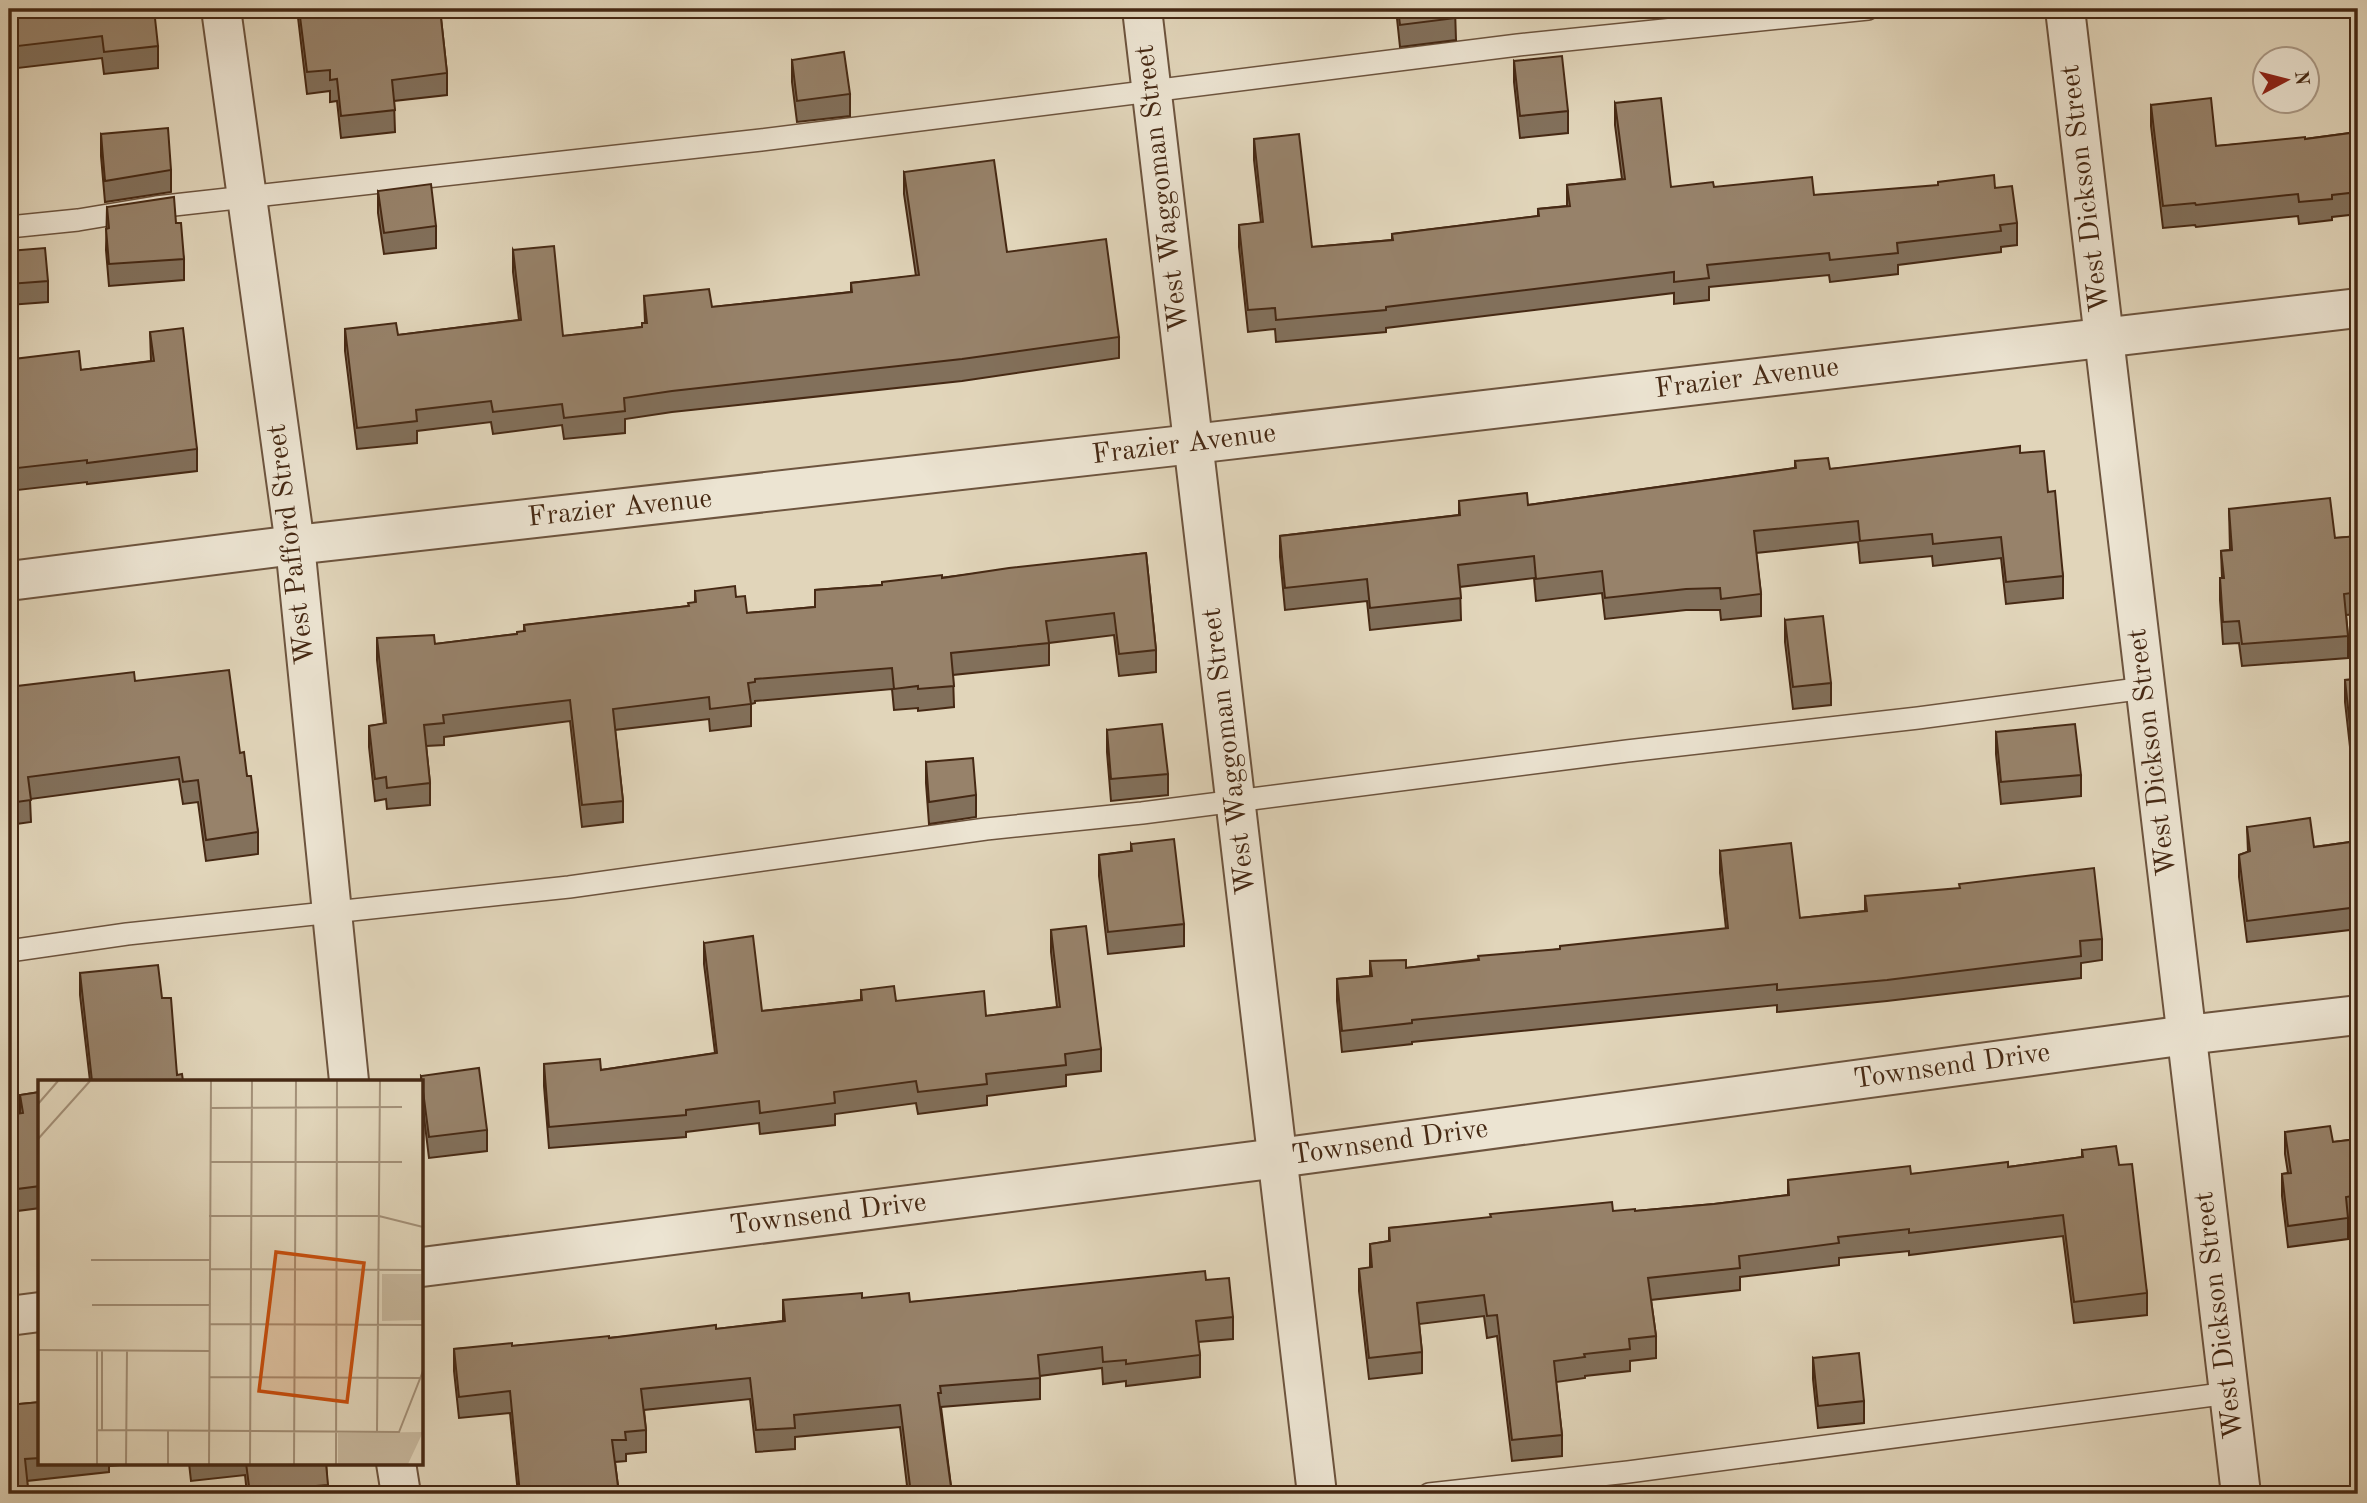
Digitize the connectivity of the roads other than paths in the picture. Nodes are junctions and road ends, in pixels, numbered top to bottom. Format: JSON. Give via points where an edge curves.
{"nodes":[{"id":1,"x":221,"y":9,"type":"edge"},
{"id":2,"x":1142,"y":9,"type":"edge"},
{"id":3,"x":1868,"y":9,"type":"edge"},
{"id":4,"x":2065,"y":9,"type":"edge"},
{"id":5,"x":1151,"y":91,"type":"junction"},
{"id":6,"x":247,"y":197,"type":"junction"},
{"id":7,"x":9,"y":227,"type":"edge"},
{"id":8,"x":2358,"y":308,"type":"edge"},
{"id":9,"x":2104,"y":337,"type":"junction"},
{"id":10,"x":1193,"y":444,"type":"junction"},
{"id":11,"x":295,"y":545,"type":"junction"},
{"id":12,"x":9,"y":581,"type":"edge"},
{"id":13,"x":2145,"y":688,"type":"junction"},
{"id":14,"x":1235,"y":801,"type":"junction"},
{"id":15,"x":332,"y":912,"type":"junction"},
{"id":16,"x":9,"y":951,"type":"edge"},
{"id":17,"x":2358,"y":1015,"type":"edge"},
{"id":18,"x":2187,"y":1035,"type":"junction"},
{"id":19,"x":349,"y":1080,"type":"edge"},
{"id":20,"x":1278,"y":1158,"type":"junction"},
{"id":21,"x":424,"y":1267,"type":"edge"},
{"id":22,"x":38,"y":1312,"type":"edge"},
{"id":23,"x":9,"y":1316,"type":"edge"},
{"id":24,"x":2229,"y":1393,"type":"junction"},
{"id":25,"x":396,"y":1464,"type":"edge"},
{"id":26,"x":401,"y":1494,"type":"edge"},
{"id":27,"x":1317,"y":1494,"type":"edge"},
{"id":28,"x":1429,"y":1494,"type":"edge"},
{"id":29,"x":2241,"y":1494,"type":"edge"}],
"edges":[{"from":1,"to":6,"type":"street","name":"West Pafford Street"},
{"from":2,"to":5,"type":"street","name":"West Waggoman Street"},
{"from":3,"to":5,"type":"lane"},
{"from":4,"to":9,"type":"street","name":"West Dickson Street"},
{"from":5,"to":6,"type":"lane"},
{"from":5,"to":10,"type":"street","name":"West Waggoman Street"},
{"from":6,"to":7,"type":"lane"},
{"from":6,"to":11,"type":"street","name":"West Pafford Street"},
{"from":8,"to":9,"type":"street","name":"Frazier Avenue"},
{"from":9,"to":10,"type":"street","name":"Frazier Avenue"},
{"from":9,"to":13,"type":"street","name":"West Dickson Street"},
{"from":10,"to":11,"type":"street","name":"Frazier Avenue"},
{"from":10,"to":14,"type":"street","name":"West Waggoman Street"},
{"from":11,"to":12,"type":"street","name":"Frazier Avenue"},
{"from":11,"to":15,"type":"street","name":"West Pafford Street"},
{"from":13,"to":14,"type":"lane"},
{"from":13,"to":18,"type":"street","name":"West Dickson Street"},
{"from":14,"to":15,"type":"lane","via":[[986,829],[569,887]]},
{"from":14,"to":20,"type":"street","name":"West Waggoman Street"},
{"from":15,"to":16,"type":"lane"},
{"from":15,"to":19,"type":"street","name":"West Pafford Street"},
{"from":17,"to":18,"type":"street","name":"Townsend Drive"},
{"from":18,"to":20,"type":"street","name":"Townsend Drive"},
{"from":18,"to":24,"type":"street","name":"West Dickson Street"},
{"from":20,"to":21,"type":"street","name":"Townsend Drive"},
{"from":20,"to":27,"type":"street","name":"West Waggoman Street"},
{"from":22,"to":23,"type":"street"},
{"from":24,"to":28,"type":"lane"},
{"from":24,"to":29,"type":"street","name":"West Dickson Street"},
{"from":25,"to":26,"type":"street"}]}
